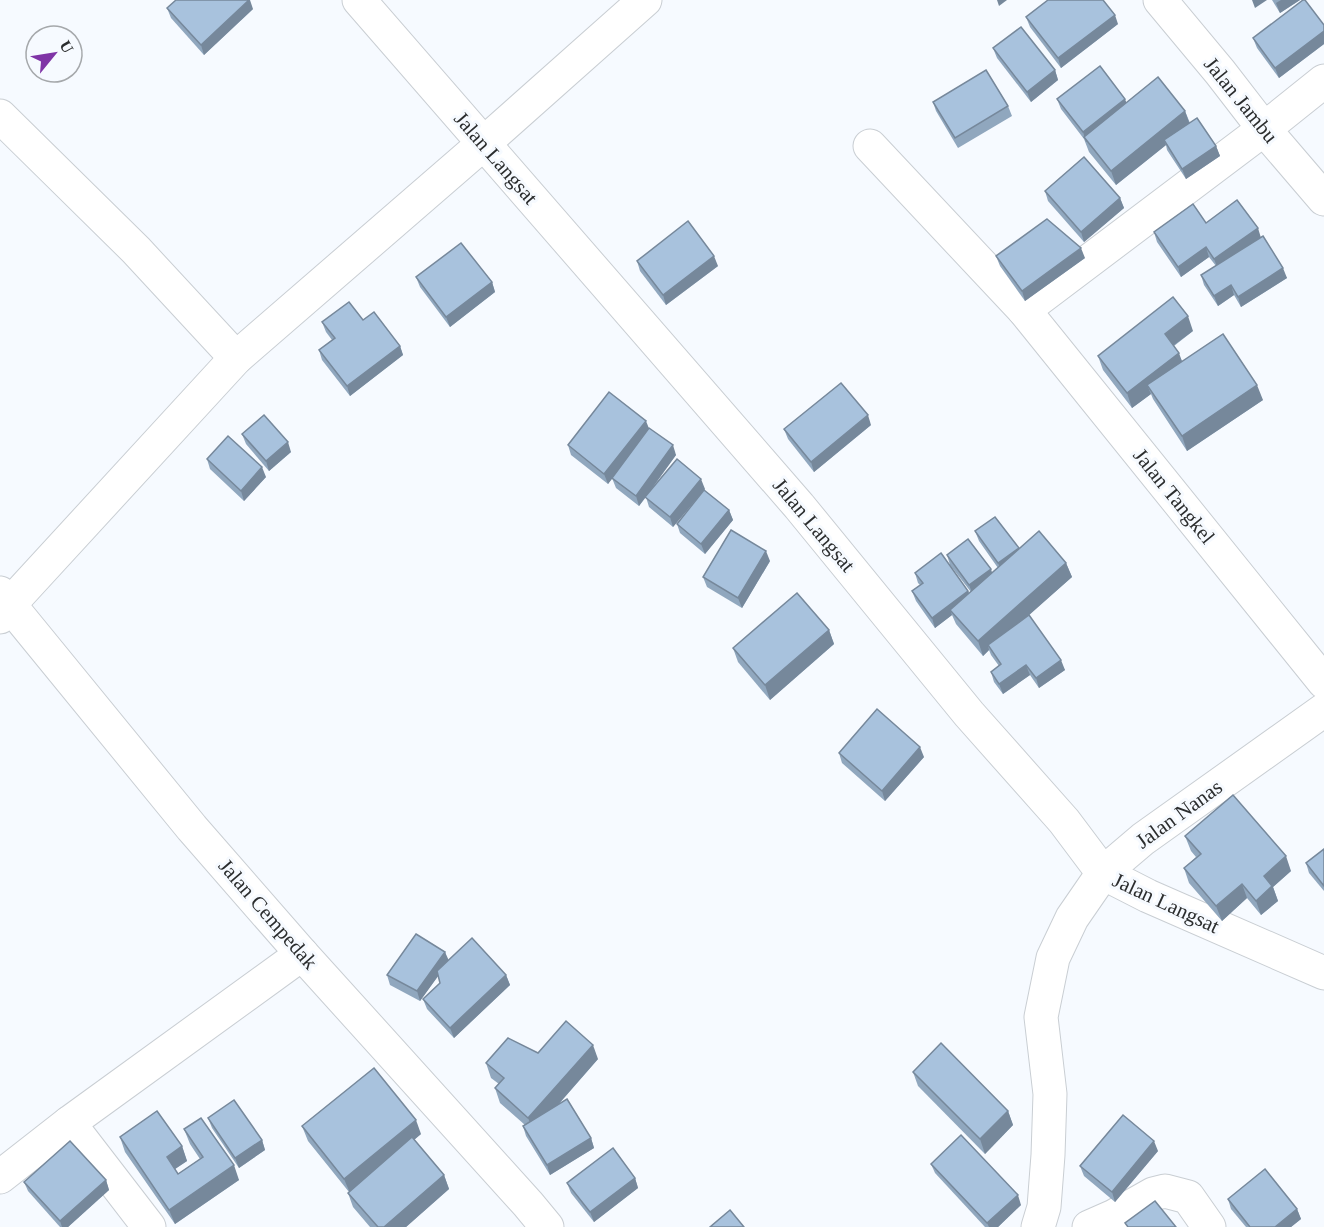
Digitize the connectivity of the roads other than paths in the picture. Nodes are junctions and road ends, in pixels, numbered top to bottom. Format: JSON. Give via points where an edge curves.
{"nodes":[{"id":1,"x":359,"y":0,"type":"edge"},
{"id":2,"x":645,"y":0,"type":"edge"},
{"id":3,"x":1160,"y":0,"type":"edge"},
{"id":4,"x":1324,"y":81,"type":"edge"},
{"id":5,"x":0,"y":116,"type":"edge"},
{"id":6,"x":1264,"y":129,"type":"junction"},
{"id":7,"x":483,"y":144,"type":"junction"},
{"id":8,"x":870,"y":146,"type":"dead end"},
{"id":9,"x":1324,"y":199,"type":"edge"},
{"id":10,"x":1024,"y":310,"type":"junction"},
{"id":11,"x":236,"y":357,"type":"junction"},
{"id":12,"x":3,"y":605,"type":"edge"},
{"id":13,"x":1324,"y":682,"type":"edge"},
{"id":14,"x":1324,"y":710,"type":"edge"},
{"id":15,"x":1103,"y":873,"type":"junction"},
{"id":16,"x":302,"y":954,"type":"junction"},
{"id":17,"x":1324,"y":973,"type":"edge"},
{"id":18,"x":69,"y":1123,"type":"junction"},
{"id":19,"x":0,"y":1177,"type":"edge"},
{"id":20,"x":148,"y":1227,"type":"edge"},
{"id":21,"x":547,"y":1227,"type":"edge"},
{"id":22,"x":1038,"y":1227,"type":"edge"},
{"id":23,"x":1089,"y":1227,"type":"edge"},
{"id":24,"x":1209,"y":1227,"type":"edge"}],
"edges":[{"from":1,"to":7,"type":"street","name":"Jalan Langsat"},
{"from":2,"to":7,"type":"street"},
{"from":3,"to":6,"type":"street","name":"Jalan Jambu"},
{"from":4,"to":6,"type":"street"},
{"from":5,"to":11,"type":"street","via":[[136,250]]},
{"from":6,"to":9,"type":"street","name":"Jalan Jambu"},
{"from":6,"to":10,"type":"street"},
{"from":7,"to":11,"type":"street"},
{"from":7,"to":15,"type":"street","name":"Jalan Langsat","via":[[799,506],[969,714],[1064,821]]},
{"from":8,"to":10,"type":"street","name":"Jalan Tangkel"},
{"from":10,"to":13,"type":"street","name":"Jalan Tangkel"},
{"from":11,"to":12,"type":"street"},
{"from":12,"to":16,"type":"street","name":"Jalan Cempedak"},
{"from":14,"to":15,"type":"street","name":"Jalan Nanas","via":[[1143,839]]},
{"from":15,"to":17,"type":"street","name":"Jalan Langsat"},
{"from":15,"to":22,"type":"street","name":"Jalan Nanas","via":[[1072,918],[1053,958],[1041,1017],[1050,1094],[1046,1186]]},
{"from":16,"to":18,"type":"street"},
{"from":16,"to":21,"type":"street","name":"Jalan Cempedak"},
{"from":18,"to":19,"type":"street"},
{"from":18,"to":20,"type":"street"},
{"from":23,"to":24,"type":"street","via":[[1165,1191],[1188,1197]]}]}
